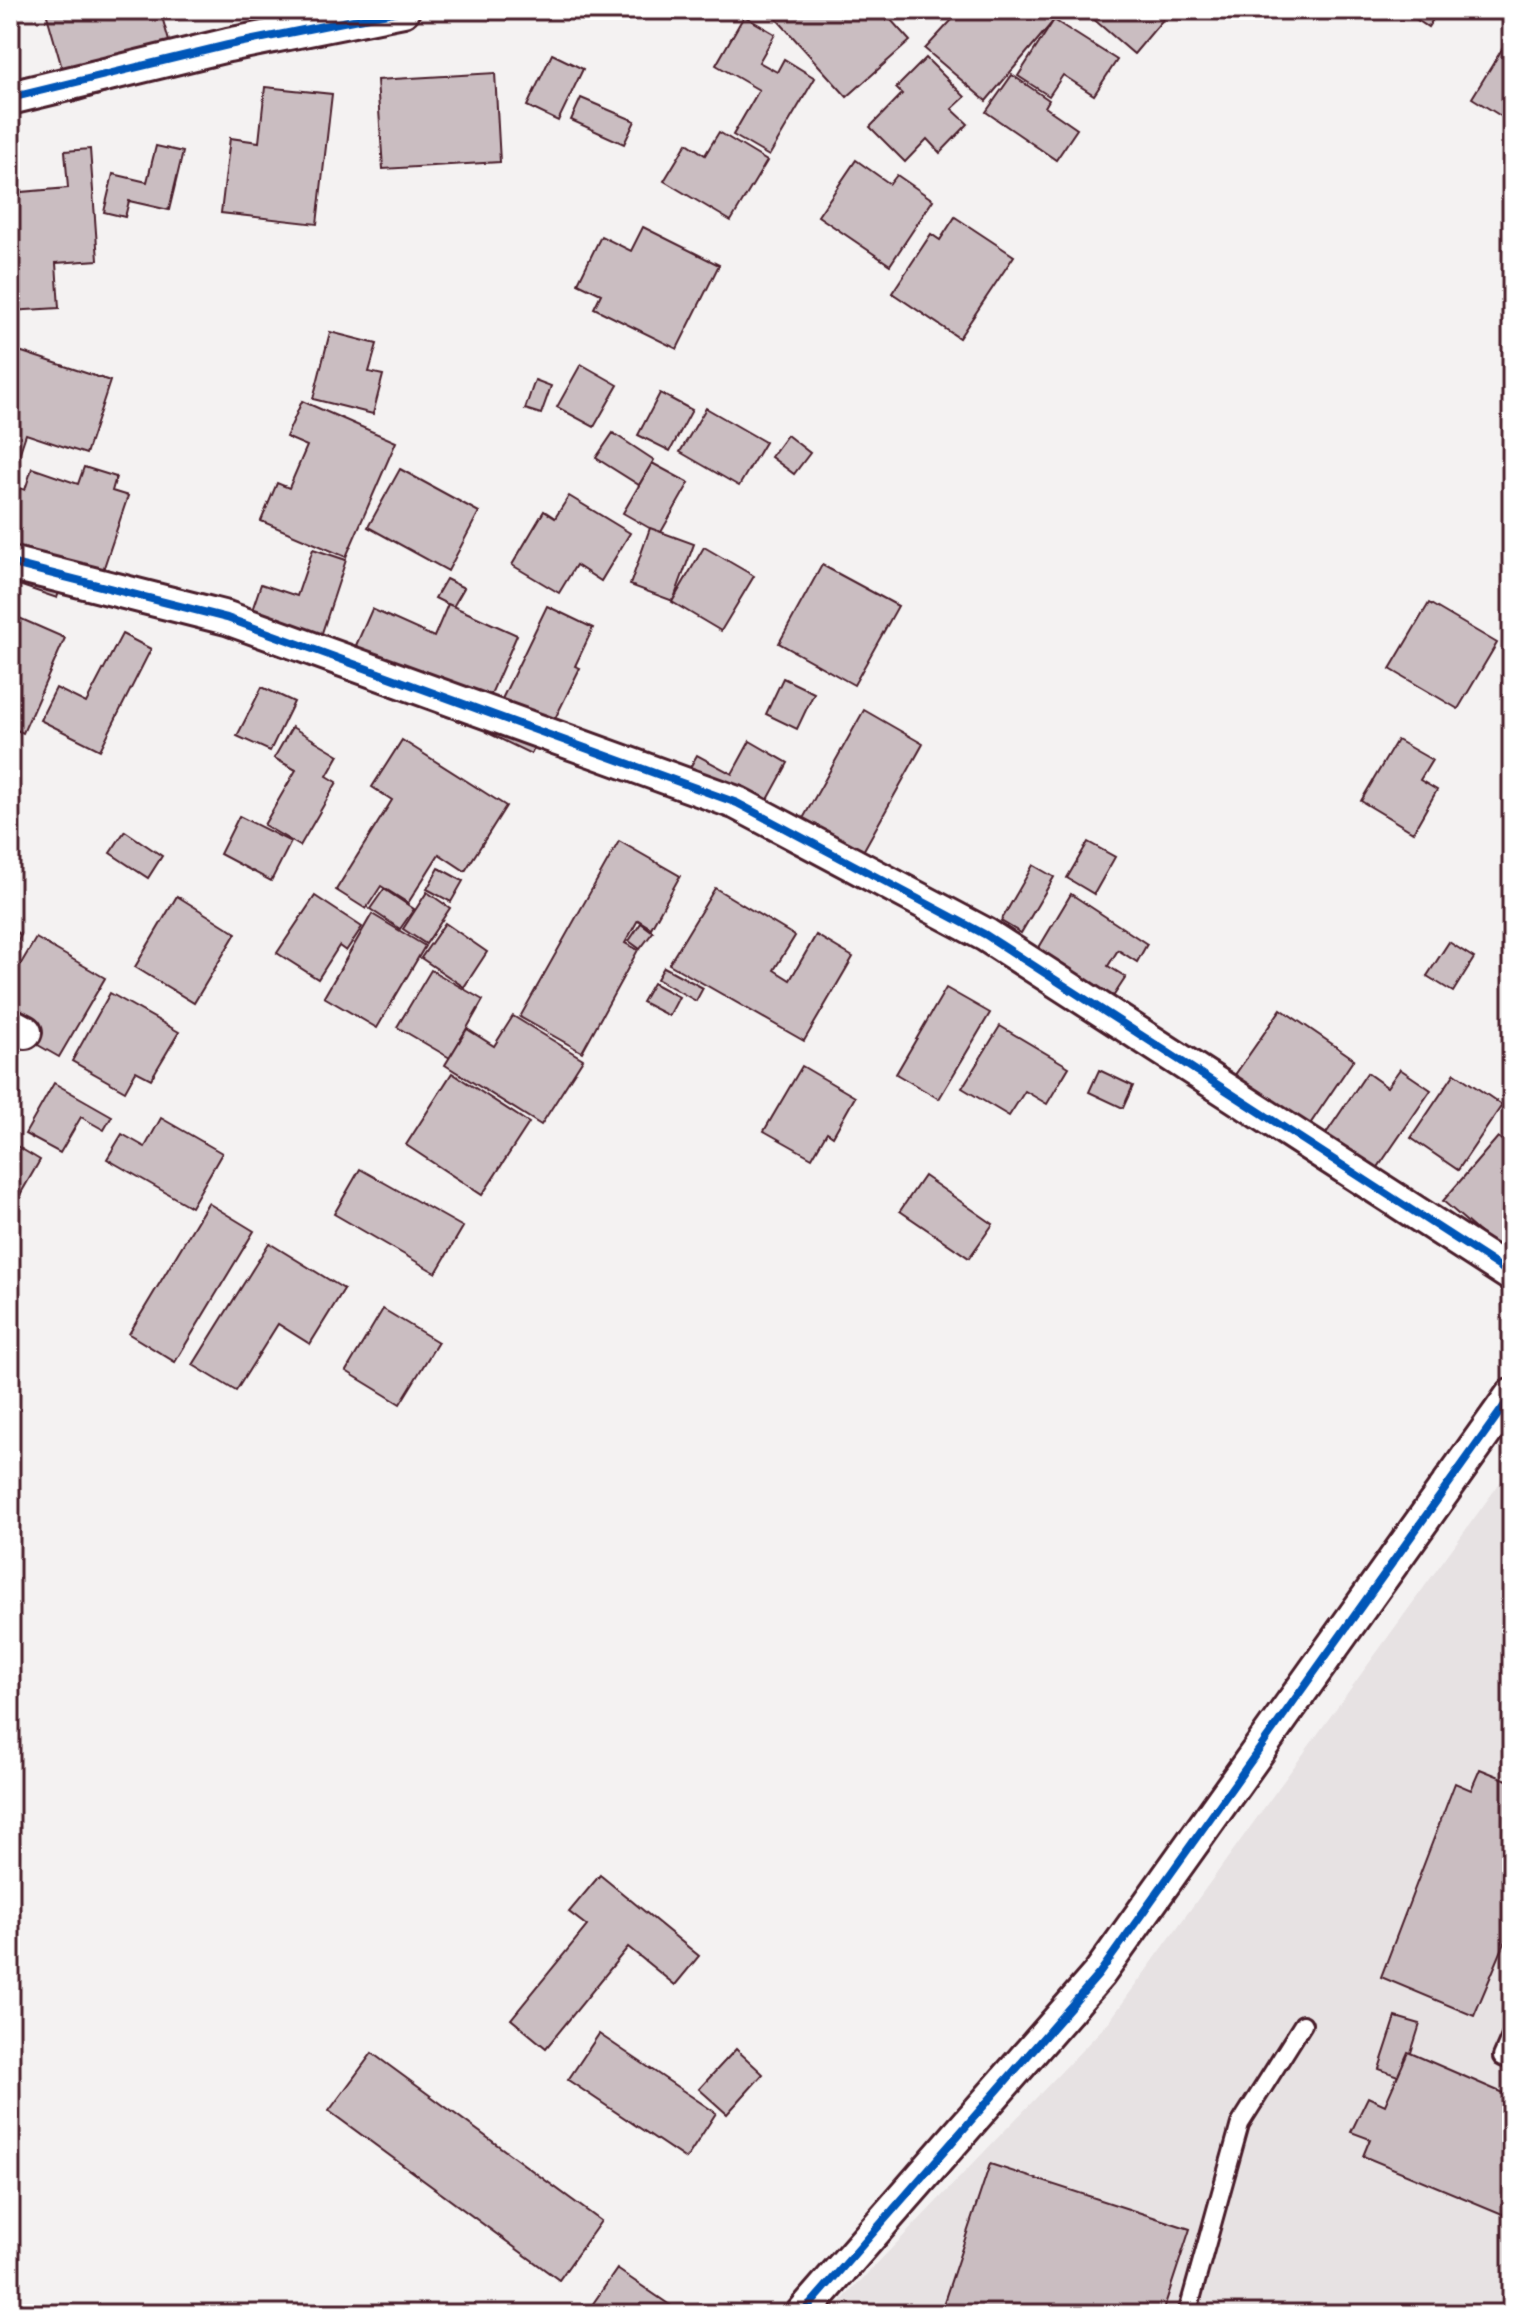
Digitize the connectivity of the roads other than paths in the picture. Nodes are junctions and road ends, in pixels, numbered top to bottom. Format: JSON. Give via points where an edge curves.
{"nodes":[{"id":1,"x":403,"y":10,"type":"edge"},
{"id":2,"x":10,"y":98,"type":"edge"},
{"id":3,"x":10,"y":563,"type":"edge"},
{"id":4,"x":1512,"y":1275,"type":"edge"},
{"id":5,"x":1512,"y":1395,"type":"edge"},
{"id":6,"x":1303,"y":2024,"type":"dead end"},
{"id":7,"x":1512,"y":2034,"type":"edge"},
{"id":8,"x":1512,"y":2061,"type":"edge"},
{"id":9,"x":802,"y":2314,"type":"edge"},
{"id":10,"x":1187,"y":2314,"type":"edge"}],
"edges":[{"from":1,"to":2,"type":"street","via":[[228,45]]},
{"from":3,"to":4,"type":"street","via":[[227,618],[737,803],[986,935]]},
{"from":5,"to":9,"type":"street","via":[[1099,1974]]},
{"from":6,"to":10,"type":"lane","via":[[1240,2124]]},
{"from":7,"to":8,"type":"lane","via":[[1502,2057]]}]}
